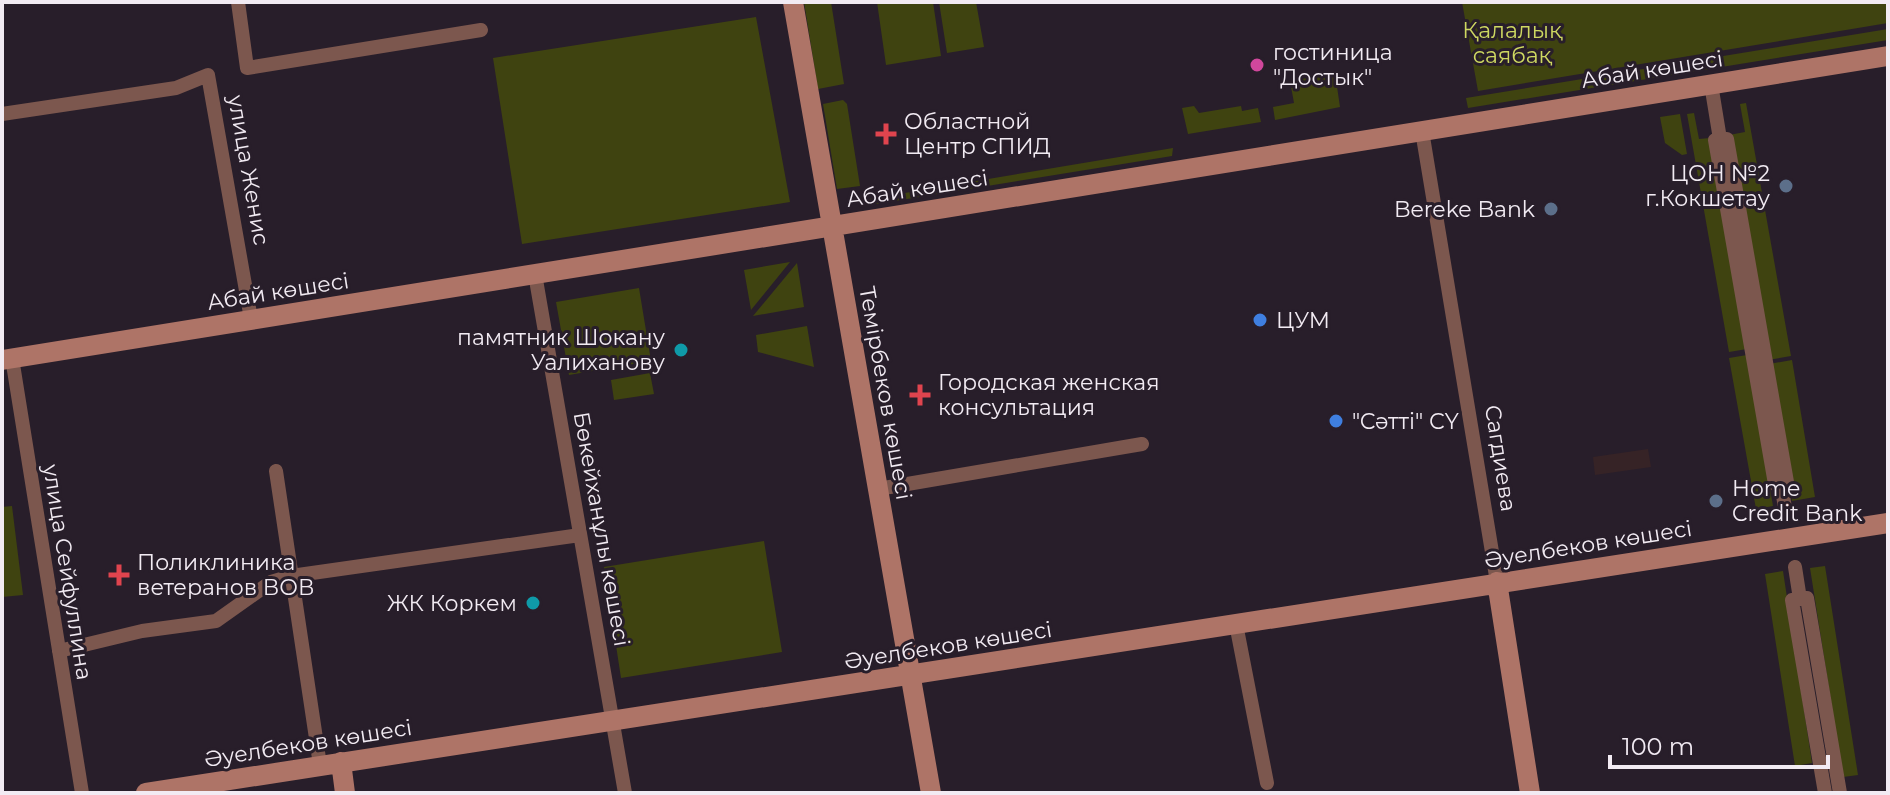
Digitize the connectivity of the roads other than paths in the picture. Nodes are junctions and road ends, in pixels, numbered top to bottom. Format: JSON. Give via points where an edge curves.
{"nodes":[{"id":1,"x":238,"y":2,"type":"edge"},
{"id":2,"x":793,"y":2,"type":"edge"},
{"id":3,"x":481,"y":30,"type":"dead end"},
{"id":4,"x":1888,"y":56,"type":"edge"},
{"id":5,"x":1711,"y":84,"type":"junction"},
{"id":6,"x":2,"y":114,"type":"edge"},
{"id":7,"x":1422,"y":131,"type":"junction"},
{"id":8,"x":832,"y":226,"type":"junction"},
{"id":9,"x":535,"y":274,"type":"junction"},
{"id":10,"x":251,"y":319,"type":"junction"},
{"id":11,"x":7,"y":359,"type":"edge"},
{"id":12,"x":1142,"y":444,"type":"dead end"},
{"id":13,"x":276,"y":471,"type":"dead end"},
{"id":14,"x":878,"y":489,"type":"junction"},
{"id":15,"x":1785,"y":508,"type":"dead end"},
{"id":16,"x":1888,"y":523,"type":"edge"},
{"id":17,"x":580,"y":535,"type":"junction"},
{"id":18,"x":1795,"y":567,"type":"dead end"},
{"id":19,"x":291,"y":576,"type":"junction"},
{"id":20,"x":1497,"y":582,"type":"junction"},
{"id":21,"x":1236,"y":624,"type":"junction"},
{"id":22,"x":59,"y":651,"type":"junction"},
{"id":23,"x":911,"y":674,"type":"junction"},
{"id":24,"x":614,"y":720,"type":"junction"},
{"id":25,"x":341,"y":762,"type":"junction"},
{"id":26,"x":1828,"y":764,"type":"junction"},
{"id":27,"x":320,"y":765,"type":"junction"},
{"id":28,"x":1267,"y":783,"type":"dead end"},
{"id":29,"x":82,"y":793,"type":"edge"},
{"id":30,"x":146,"y":793,"type":"edge"},
{"id":31,"x":345,"y":793,"type":"edge"},
{"id":32,"x":625,"y":793,"type":"edge"},
{"id":33,"x":931,"y":793,"type":"edge"},
{"id":34,"x":1530,"y":793,"type":"edge"},
{"id":35,"x":1825,"y":793,"type":"edge"},
{"id":36,"x":1840,"y":793,"type":"edge"}],
"edges":[{"from":1,"to":3,"type":"street","name":"улица Женис","via":[[247,68]]},
{"from":2,"to":8,"type":"street","name":"Темірбеков көшесі"},
{"from":4,"to":5,"type":"street","name":"Абай көшесі"},
{"from":5,"to":7,"type":"street","name":"Абай көшесі"},
{"from":5,"to":15,"type":"street","via":[[1720,139],[1727,139],[1744,270],[1787,482],[1781,483]]},
{"from":6,"to":10,"type":"street","name":"улица Женис","via":[[176,88],[208,75]]},
{"from":7,"to":8,"type":"street","name":"Абай көшесі"},
{"from":7,"to":20,"type":"street","name":"Сагдиева"},
{"from":8,"to":9,"type":"street","name":"Абай көшесі"},
{"from":8,"to":14,"type":"street","name":"Темірбеков көшесі"},
{"from":9,"to":10,"type":"street","name":"Абай көшесі"},
{"from":9,"to":17,"type":"street","name":"Бөкейханұлы көшесі"},
{"from":10,"to":11,"type":"street","name":"Абай көшесі"},
{"from":11,"to":22,"type":"street","name":"улица Сейфуллина"},
{"from":12,"to":14,"type":"street"},
{"from":13,"to":19,"type":"street"},
{"from":14,"to":23,"type":"street","name":"Темірбеков көшесі"},
{"from":16,"to":20,"type":"street","name":"Әуелбеков көшесі"},
{"from":17,"to":19,"type":"street"},
{"from":17,"to":24,"type":"street","name":"Бөкейханұлы көшесі"},
{"from":18,"to":26,"type":"street","via":[[1800,599],[1807,598],[1806,636]]},
{"from":19,"to":22,"type":"street","via":[[271,582],[216,621],[142,631]]},
{"from":19,"to":27,"type":"street"},
{"from":20,"to":21,"type":"street","name":"Әуелбеков көшесі"},
{"from":20,"to":34,"type":"street","name":"Сагдиева"},
{"from":21,"to":23,"type":"street","name":"Әуелбеков көшесі"},
{"from":21,"to":28,"type":"street"},
{"from":22,"to":29,"type":"street","name":"улица Сейфуллина"},
{"from":23,"to":24,"type":"street","name":"Әуелбеков көшесі"},
{"from":23,"to":33,"type":"street","name":"Темірбеков көшесі"},
{"from":24,"to":25,"type":"street","name":"Әуелбеков көшесі"},
{"from":24,"to":32,"type":"street","name":"Бөкейханұлы көшесі"},
{"from":25,"to":27,"type":"street","name":"Әуелбеков көшесі"},
{"from":25,"to":31,"type":"street"},
{"from":26,"to":35,"type":"street"},
{"from":26,"to":36,"type":"street"},
{"from":27,"to":30,"type":"street","name":"Әуелбеков көшесі"}]}
